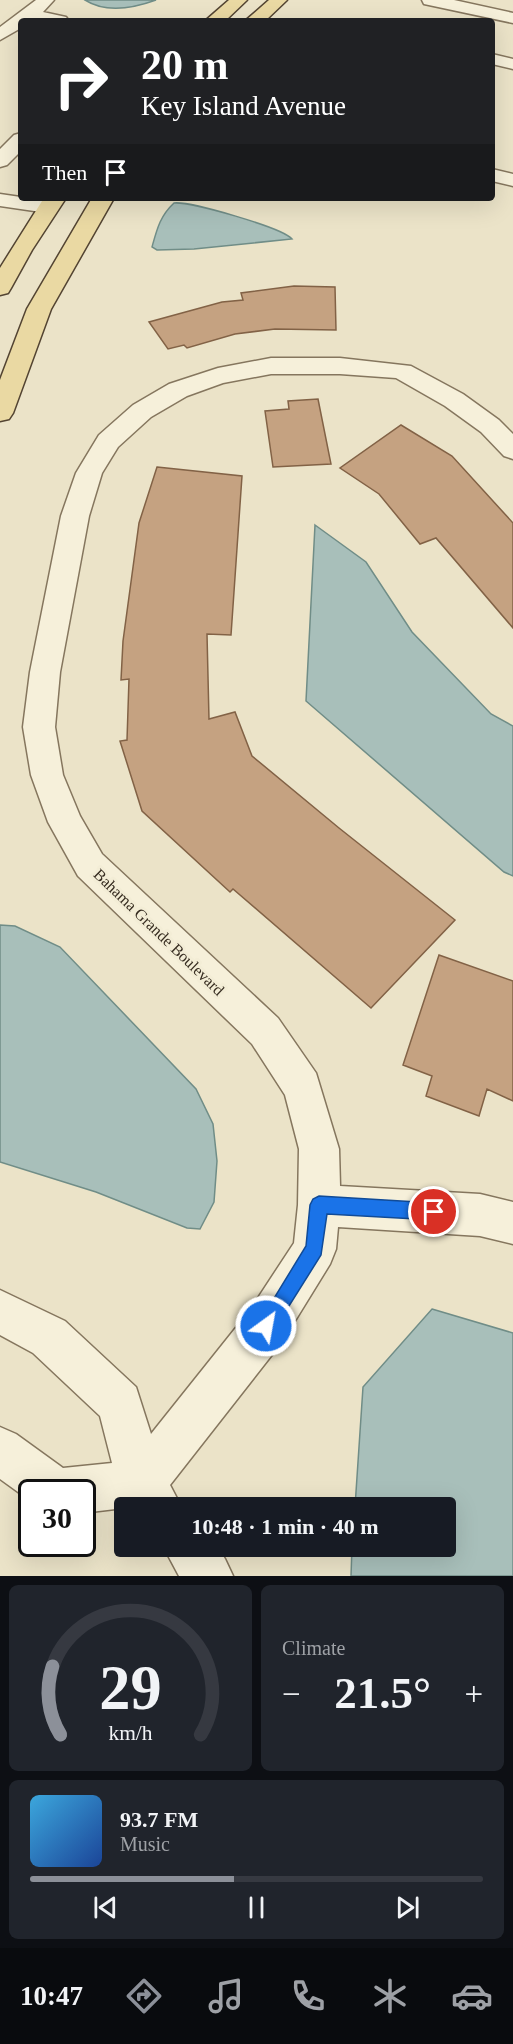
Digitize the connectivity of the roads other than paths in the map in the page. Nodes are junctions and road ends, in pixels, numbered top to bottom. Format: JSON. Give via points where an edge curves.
{"nodes":[{"id":1,"x":46,"y":0,"type":"edge"},
{"id":2,"x":239,"y":0,"type":"edge"},
{"id":3,"x":279,"y":0,"type":"edge"},
{"id":4,"x":430,"y":0,"type":"edge"},
{"id":5,"x":30,"y":14,"type":"junction"},
{"id":6,"x":24,"y":18,"type":"edge"},
{"id":7,"x":47,"y":18,"type":"edge"},
{"id":8,"x":218,"y":18,"type":"edge"},
{"id":9,"x":258,"y":18,"type":"edge"},
{"id":10,"x":513,"y":18,"type":"edge"},
{"id":11,"x":18,"y":22,"type":"edge"},
{"id":12,"x":0,"y":35,"type":"edge"},
{"id":13,"x":495,"y":60,"type":"edge"},
{"id":14,"x":513,"y":64,"type":"edge"},
{"id":15,"x":18,"y":142,"type":"edge"},
{"id":16,"x":0,"y":161,"type":"edge"},
{"id":17,"x":495,"y":176,"type":"edge"},
{"id":18,"x":513,"y":180,"type":"edge"},
{"id":19,"x":0,"y":200,"type":"edge"},
{"id":20,"x":101,"y":201,"type":"edge"},
{"id":21,"x":52,"y":203,"type":"edge"},
{"id":22,"x":0,"y":288,"type":"edge"},
{"id":23,"x":0,"y":412,"type":"edge"},
{"id":24,"x":513,"y":450,"type":"edge"},
{"id":25,"x":319,"y":1205,"type":"junction"},
{"id":26,"x":513,"y":1223,"type":"edge"},
{"id":27,"x":0,"y":1312,"type":"edge"},
{"id":28,"x":0,"y":1450,"type":"edge"},
{"id":29,"x":150,"y":1496,"type":"edge"},
{"id":30,"x":195,"y":1557,"type":"edge"},
{"id":31,"x":208,"y":1576,"type":"edge"}],
"edges":[{"from":1,"to":5,"type":"street"},
{"from":2,"to":8,"type":"main road"},
{"from":3,"to":9,"type":"main road"},
{"from":4,"to":10,"type":"street"},
{"from":5,"to":6,"type":"street"},
{"from":5,"to":7,"type":"street"},
{"from":11,"to":12,"type":"street"},
{"from":13,"to":14,"type":"street"},
{"from":15,"to":16,"type":"street"},
{"from":17,"to":18,"type":"street"},
{"from":19,"to":21,"type":"street"},
{"from":20,"to":23,"type":"main road","via":[[39,309]]},
{"from":21,"to":22,"type":"main road"},
{"from":24,"to":25,"type":"street","name":"Bahama Grande Boulevard","via":[[490,426],[454,400],[402,371],[271,366],[218,376],[178,390],[142,411],[108,441],[89,473],[75,516],[45,672],[39,727],[47,775],[65,822],[90,866],[265,1031],[302,1087],[319,1149]]},
{"from":25,"to":26,"type":"street","via":[[480,1215]]},
{"from":25,"to":29,"type":"street","name":"Bahama Grande Boulevard","via":[[315,1249]]},
{"from":27,"to":29,"type":"street","via":[[49,1336],[120,1403]]},
{"from":28,"to":29,"type":"street","via":[[57,1492]]},
{"from":30,"to":31,"type":"street"}]}
